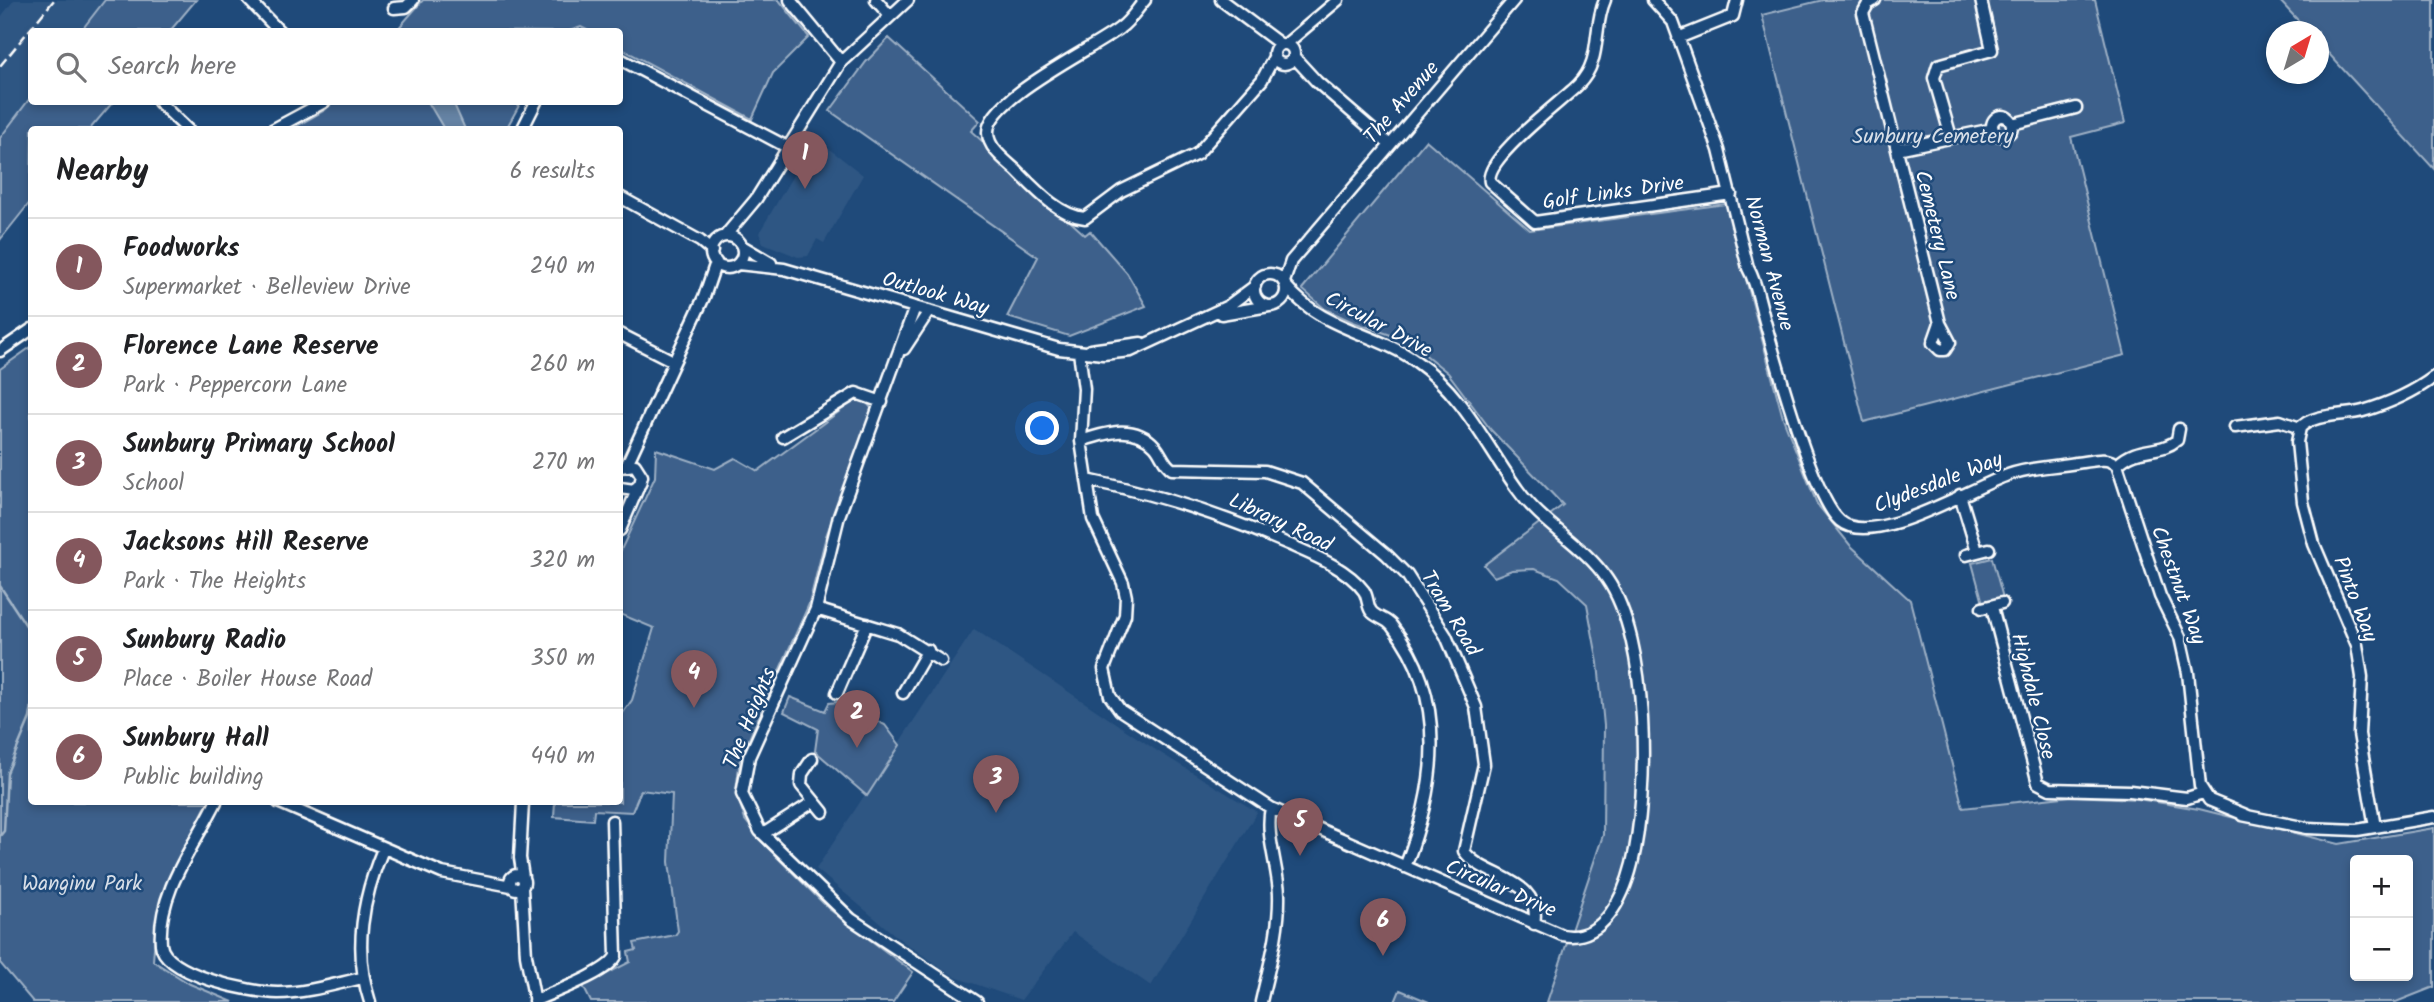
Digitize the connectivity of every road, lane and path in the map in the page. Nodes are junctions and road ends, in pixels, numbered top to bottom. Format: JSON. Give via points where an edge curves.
{"nodes":[{"id":1,"x":249,"y":0,"type":"edge"},
{"id":2,"x":412,"y":0,"type":"edge"},
{"id":3,"x":790,"y":0,"type":"edge"},
{"id":4,"x":876,"y":0,"type":"edge"},
{"id":5,"x":908,"y":0,"type":"edge"},
{"id":6,"x":1145,"y":0,"type":"edge"},
{"id":7,"x":1221,"y":0,"type":"edge"},
{"id":8,"x":1338,"y":0,"type":"edge"},
{"id":9,"x":1514,"y":0,"type":"edge"},
{"id":10,"x":1605,"y":0,"type":"edge"},
{"id":11,"x":1653,"y":0,"type":"edge"},
{"id":12,"x":1737,"y":0,"type":"edge"},
{"id":13,"x":1875,"y":0,"type":"edge"},
{"id":14,"x":1981,"y":0,"type":"edge"},
{"id":15,"x":394,"y":8,"type":"dead end"},
{"id":16,"x":889,"y":15,"type":"junction"},
{"id":17,"x":276,"y":28,"type":"edge"},
{"id":18,"x":1678,"y":38,"type":"junction"},
{"id":19,"x":1284,"y":54,"type":"junction"},
{"id":20,"x":623,"y":61,"type":"edge"},
{"id":21,"x":841,"y":62,"type":"junction"},
{"id":22,"x":162,"y":105,"type":"edge"},
{"id":23,"x":318,"y":105,"type":"edge"},
{"id":24,"x":534,"y":105,"type":"edge"},
{"id":25,"x":2076,"y":108,"type":"dead end"},
{"id":26,"x":184,"y":126,"type":"edge"},
{"id":27,"x":279,"y":126,"type":"edge"},
{"id":28,"x":524,"y":126,"type":"edge"},
{"id":29,"x":1951,"y":137,"type":"junction"},
{"id":30,"x":1390,"y":145,"type":"junction"},
{"id":31,"x":787,"y":147,"type":"junction"},
{"id":32,"x":1897,"y":149,"type":"junction"},
{"id":33,"x":1731,"y":194,"type":"junction"},
{"id":34,"x":623,"y":200,"type":"edge"},
{"id":35,"x":756,"y":200,"type":"junction"},
{"id":36,"x":1318,"y":229,"type":"junction"},
{"id":37,"x":717,"y":243,"type":"junction"},
{"id":38,"x":741,"y":245,"type":"junction"},
{"id":39,"x":716,"y":262,"type":"junction"},
{"id":40,"x":734,"y":265,"type":"junction"},
{"id":41,"x":784,"y":269,"type":"junction"},
{"id":42,"x":1269,"y":274,"type":"junction"},
{"id":43,"x":1285,"y":284,"type":"junction"},
{"id":44,"x":1255,"y":286,"type":"junction"},
{"id":45,"x":705,"y":298,"type":"junction"},
{"id":46,"x":1269,"y":306,"type":"junction"},
{"id":47,"x":915,"y":307,"type":"junction"},
{"id":48,"x":929,"y":310,"type":"junction"},
{"id":49,"x":1197,"y":321,"type":"junction"},
{"id":50,"x":1940,"y":323,"type":"dead end"},
{"id":51,"x":28,"y":332,"type":"edge"},
{"id":52,"x":623,"y":336,"type":"edge"},
{"id":53,"x":0,"y":351,"type":"edge"},
{"id":54,"x":1079,"y":352,"type":"junction"},
{"id":55,"x":900,"y":356,"type":"junction"},
{"id":56,"x":673,"y":361,"type":"junction"},
{"id":57,"x":2434,"y":377,"type":"edge"},
{"id":58,"x":882,"y":401,"type":"junction"},
{"id":59,"x":2235,"y":426,"type":"dead end"},
{"id":60,"x":2300,"y":428,"type":"junction"},
{"id":61,"x":2179,"y":429,"type":"dead end"},
{"id":62,"x":643,"y":433,"type":"junction"},
{"id":63,"x":783,"y":438,"type":"dead end"},
{"id":64,"x":1081,"y":441,"type":"junction"},
{"id":65,"x":623,"y":464,"type":"edge"},
{"id":66,"x":2117,"y":465,"type":"junction"},
{"id":67,"x":623,"y":466,"type":"edge"},
{"id":68,"x":641,"y":472,"type":"junction"},
{"id":69,"x":1087,"y":480,"type":"junction"},
{"id":70,"x":638,"y":488,"type":"junction"},
{"id":71,"x":623,"y":489,"type":"edge"},
{"id":72,"x":1960,"y":495,"type":"junction"},
{"id":73,"x":623,"y":512,"type":"edge"},
{"id":74,"x":624,"y":520,"type":"joint"},
{"id":75,"x":1855,"y":529,"type":"joint"},
{"id":76,"x":1989,"y":549,"type":"dead end"},
{"id":77,"x":1977,"y":551,"type":"junction"},
{"id":78,"x":1966,"y":555,"type":"dead end"},
{"id":79,"x":1992,"y":606,"type":"dead end"},
{"id":80,"x":816,"y":609,"type":"junction"},
{"id":81,"x":867,"y":624,"type":"junction"},
{"id":82,"x":928,"y":650,"type":"junction"},
{"id":83,"x":942,"y":661,"type":"dead end"},
{"id":84,"x":837,"y":693,"type":"dead end"},
{"id":85,"x":903,"y":693,"type":"dead end"},
{"id":86,"x":812,"y":759,"type":"dead end"},
{"id":87,"x":2200,"y":795,"type":"junction"},
{"id":88,"x":813,"y":802,"type":"junction"},
{"id":89,"x":214,"y":805,"type":"edge"},
{"id":90,"x":285,"y":805,"type":"edge"},
{"id":91,"x":523,"y":805,"type":"edge"},
{"id":92,"x":1271,"y":808,"type":"junction"},
{"id":93,"x":823,"y":812,"type":"dead end"},
{"id":94,"x":2434,"y":817,"type":"edge"},
{"id":95,"x":612,"y":821,"type":"dead end"},
{"id":96,"x":2375,"y":827,"type":"junction"},
{"id":97,"x":763,"y":834,"type":"junction"},
{"id":98,"x":383,"y":849,"type":"junction"},
{"id":99,"x":1405,"y":867,"type":"junction"},
{"id":100,"x":516,"y":882,"type":"junction"},
{"id":101,"x":1534,"y":923,"type":"junction"},
{"id":102,"x":362,"y":978,"type":"junction"},
{"id":103,"x":370,"y":1002,"type":"edge"},
{"id":104,"x":534,"y":1002,"type":"edge"},
{"id":105,"x":977,"y":1002,"type":"edge"},
{"id":106,"x":1261,"y":1002,"type":"edge"}],
"edges":[{"from":1,"to":17,"type":"street"},
{"from":2,"to":15,"type":"street","via":[[406,7]]},
{"from":3,"to":21,"type":"street"},
{"from":4,"to":16,"type":"street"},
{"from":5,"to":16,"type":"street"},
{"from":6,"to":19,"type":"street","via":[[1123,27],[1021,89],[988,125],[994,148],[1071,217],[1085,218],[1121,191],[1197,154]]},
{"from":7,"to":19,"type":"street"},
{"from":8,"to":19,"type":"street"},
{"from":9,"to":30,"type":"street","name":"The Avenue"},
{"from":10,"to":33,"type":"street","name":"Golf Links Drive","via":[[1597,50],[1586,75],[1518,138],[1492,169],[1490,182],[1535,222]]},
{"from":11,"to":18,"type":"street","name":"Norman Avenue","via":[[1673,22]]},
{"from":12,"to":18,"type":"street","via":[[1733,16]]},
{"from":13,"to":32,"type":"street","name":"Cemetery Lane","via":[[1863,13]]},
{"from":14,"to":29,"type":"street","via":[[1992,50],[1938,65],[1935,70]]},
{"from":16,"to":21,"type":"street"},
{"from":18,"to":33,"type":"street","name":"Norman Avenue"},
{"from":19,"to":30,"type":"street"},
{"from":20,"to":31,"type":"street"},
{"from":21,"to":31,"type":"street"},
{"from":22,"to":26,"type":"street"},
{"from":23,"to":27,"type":"street"},
{"from":24,"to":28,"type":"street"},
{"from":25,"to":29,"type":"street","via":[[2012,124],[2002,116],[1993,121],[1993,128]]},
{"from":29,"to":32,"type":"street"},
{"from":30,"to":36,"type":"street","name":"The Avenue"},
{"from":31,"to":35,"type":"street"},
{"from":32,"to":50,"type":"street","name":"Cemetery Lane"},
{"from":33,"to":75,"type":"street","name":"Norman Avenue","via":[[1748,268],[1812,472],[1829,512]]},
{"from":34,"to":37,"type":"street","name":"Outlook Way","via":[[680,230]]},
{"from":35,"to":37,"type":"street"},
{"from":35,"to":38,"type":"street"},
{"from":36,"to":42,"type":"street","name":"The Avenue"},
{"from":36,"to":43,"type":"street","name":"The Avenue","via":[[1291,261]]},
{"from":37,"to":38,"type":"street","name":"Outlook Way"},
{"from":37,"to":39,"type":"street"},
{"from":38,"to":40,"type":"street","via":[[743,254]]},
{"from":38,"to":41,"type":"street","name":"Outlook Way"},
{"from":39,"to":40,"type":"street","name":"Outlook Way"},
{"from":39,"to":45,"type":"street"},
{"from":40,"to":41,"type":"street","name":"Outlook Way"},
{"from":40,"to":45,"type":"street"},
{"from":41,"to":47,"type":"street","name":"Outlook Way"},
{"from":42,"to":43,"type":"street"},
{"from":42,"to":44,"type":"street"},
{"from":43,"to":46,"type":"street","via":[[1283,300]]},
{"from":43,"to":101,"type":"street","name":"Circular Drive","via":[[1323,318],[1402,353],[1430,372],[1477,427],[1535,513],[1600,570],[1625,613],[1637,675],[1642,754],[1641,807],[1631,869],[1609,915],[1588,933],[1571,937]]},
{"from":44,"to":46,"type":"street","via":[[1259,302]]},
{"from":44,"to":49,"type":"street","name":"Outlook Way"},
{"from":45,"to":56,"type":"street"},
{"from":46,"to":49,"type":"street","name":"Outlook Way"},
{"from":47,"to":48,"type":"street","name":"Outlook Way"},
{"from":47,"to":55,"type":"street","name":"The Heights"},
{"from":48,"to":54,"type":"street","name":"Outlook Way"},
{"from":48,"to":55,"type":"street","name":"The Heights"},
{"from":49,"to":54,"type":"street","name":"Outlook Way","via":[[1152,342]]},
{"from":51,"to":53,"type":"street"},
{"from":52,"to":56,"type":"street"},
{"from":54,"to":64,"type":"street","name":"Circular Drive","via":[[1084,389]]},
{"from":55,"to":58,"type":"street","name":"The Heights"},
{"from":56,"to":62,"type":"street"},
{"from":57,"to":60,"type":"street","via":[[2383,404],[2313,419]]},
{"from":58,"to":63,"type":"street","via":[[856,393]]},
{"from":58,"to":80,"type":"street","name":"The Heights","via":[[836,526]]},
{"from":59,"to":60,"type":"street","via":[[2280,421]]},
{"from":60,"to":96,"type":"street","name":"Pinto Way","via":[[2298,460],[2311,533],[2357,645],[2362,677],[2359,734]]},
{"from":61,"to":66,"type":"street","via":[[2177,440],[2170,445],[2129,453]]},
{"from":62,"to":65,"type":"street"},
{"from":62,"to":68,"type":"street","via":[[638,458]]},
{"from":64,"to":69,"type":"street","name":"Circular Drive"},
{"from":64,"to":101,"type":"street","name":"Tram Road","via":[[1107,432],[1134,433],[1153,444],[1172,469],[1256,471],[1286,477],[1314,491],[1396,563],[1439,623],[1476,707],[1484,764],[1464,851],[1480,866],[1521,886],[1535,910]]},
{"from":66,"to":72,"type":"street","name":"Clydesdale Way","via":[[2103,459],[2012,473]]},
{"from":66,"to":87,"type":"street","name":"Chestnut Way","via":[[2160,596],[2180,638],[2188,673]]},
{"from":67,"to":68,"type":"street","via":[[635,465]]},
{"from":68,"to":70,"type":"street"},
{"from":69,"to":92,"type":"street","name":"Circular Drive","via":[[1096,530],[1126,597],[1125,615],[1104,668],[1113,701],[1120,710]]},
{"from":69,"to":99,"type":"street","name":"Library Road","via":[[1217,513],[1321,559],[1364,592],[1371,612],[1391,625],[1410,655],[1432,721],[1426,806]]},
{"from":70,"to":71,"type":"street"},
{"from":70,"to":74,"type":"street"},
{"from":72,"to":75,"type":"street","name":"Clydesdale Way","via":[[1919,514]]},
{"from":72,"to":77,"type":"street"},
{"from":73,"to":74,"type":"street"},
{"from":76,"to":77,"type":"street"},
{"from":77,"to":78,"type":"street"},
{"from":79,"to":87,"type":"street","name":"Highdale Close","via":[[2035,778],[2048,788]]},
{"from":80,"to":81,"type":"street"},
{"from":80,"to":97,"type":"street","name":"The Heights","via":[[745,770],[744,802]]},
{"from":81,"to":82,"type":"street"},
{"from":81,"to":84,"type":"street"},
{"from":82,"to":83,"type":"street"},
{"from":82,"to":85,"type":"street"},
{"from":86,"to":88,"type":"street","via":[[800,782]]},
{"from":87,"to":96,"type":"street","via":[[2248,816],[2307,828]]},
{"from":88,"to":93,"type":"street"},
{"from":88,"to":97,"type":"street"},
{"from":89,"to":102,"type":"street","via":[[173,884],[162,934],[166,955],[193,973],[241,989],[278,993]]},
{"from":90,"to":98,"type":"street"},
{"from":91,"to":100,"type":"street"},
{"from":92,"to":99,"type":"street","name":"Circular Drive"},
{"from":92,"to":106,"type":"street","via":[[1268,821],[1279,910]]},
{"from":94,"to":96,"type":"street"},
{"from":95,"to":104,"type":"street","via":[[617,956],[614,962]]},
{"from":97,"to":105,"type":"street","name":"The Heights","via":[[851,919]]},
{"from":98,"to":100,"type":"street","via":[[442,873]]},
{"from":98,"to":102,"type":"street","via":[[363,906]]},
{"from":99,"to":101,"type":"street","name":"Circular Drive"},
{"from":100,"to":104,"type":"street"},
{"from":102,"to":103,"type":"street"}]}
